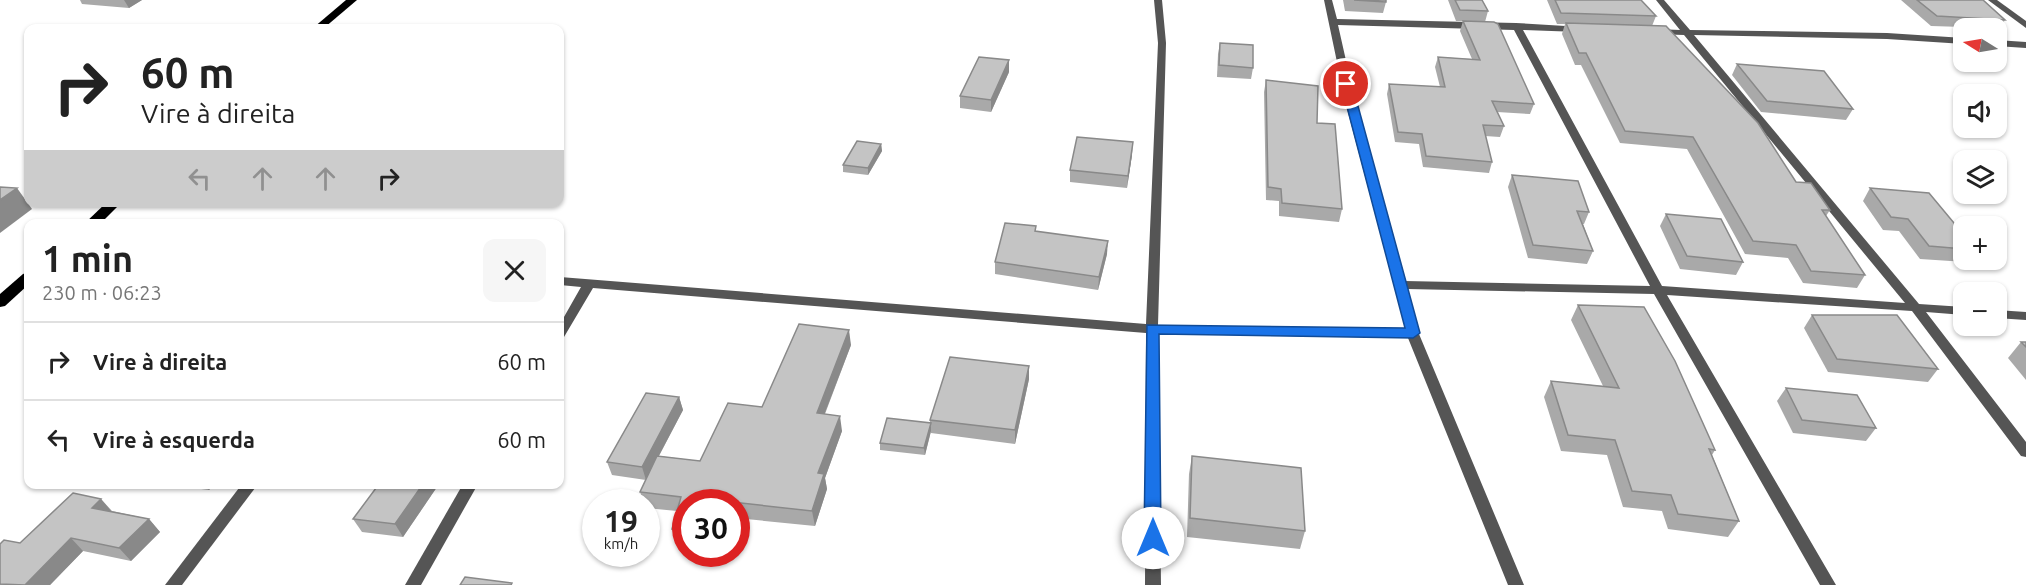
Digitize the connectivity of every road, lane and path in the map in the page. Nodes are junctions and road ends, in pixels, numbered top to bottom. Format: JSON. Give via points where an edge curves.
{"nodes":[{"id":1,"x":352,"y":0,"type":"edge"},
{"id":2,"x":1158,"y":0,"type":"edge"},
{"id":3,"x":1328,"y":0,"type":"edge"},
{"id":4,"x":1660,"y":0,"type":"edge"},
{"id":5,"x":1992,"y":0,"type":"edge"},
{"id":6,"x":1334,"y":22,"type":"junction"},
{"id":7,"x":323,"y":24,"type":"edge"},
{"id":8,"x":2026,"y":25,"type":"edge"},
{"id":9,"x":1516,"y":26,"type":"junction"},
{"id":10,"x":1595,"y":30,"type":"edge"},
{"id":11,"x":1640,"y":32,"type":"edge"},
{"id":12,"x":1685,"y":33,"type":"junction"},
{"id":13,"x":1953,"y":40,"type":"edge"},
{"id":14,"x":2007,"y":44,"type":"edge"},
{"id":15,"x":2026,"y":45,"type":"edge"},
{"id":16,"x":110,"y":207,"type":"edge"},
{"id":17,"x":97,"y":219,"type":"edge"},
{"id":18,"x":24,"y":281,"type":"edge"},
{"id":19,"x":564,"y":281,"type":"edge"},
{"id":20,"x":590,"y":282,"type":"junction"},
{"id":21,"x":1400,"y":285,"type":"junction"},
{"id":22,"x":1658,"y":290,"type":"junction"},
{"id":23,"x":0,"y":302,"type":"edge"},
{"id":24,"x":1914,"y":306,"type":"junction"},
{"id":25,"x":1953,"y":310,"type":"edge"},
{"id":26,"x":2007,"y":315,"type":"edge"},
{"id":27,"x":2026,"y":316,"type":"edge"},
{"id":28,"x":564,"y":327,"type":"edge"},
{"id":29,"x":1152,"y":329,"type":"junction"},
{"id":30,"x":1413,"y":333,"type":"junction"},
{"id":31,"x":2026,"y":452,"type":"edge"},
{"id":32,"x":247,"y":489,"type":"edge"},
{"id":33,"x":468,"y":489,"type":"edge"},
{"id":34,"x":173,"y":585,"type":"edge"},
{"id":35,"x":412,"y":585,"type":"edge"},
{"id":36,"x":1153,"y":585,"type":"edge"},
{"id":37,"x":1516,"y":585,"type":"edge"},
{"id":38,"x":1828,"y":585,"type":"edge"}],
"edges":[{"from":1,"to":7,"type":"main road"},
{"from":2,"to":29,"type":"street","via":[[1162,43]]},
{"from":3,"to":6,"type":"street"},
{"from":4,"to":12,"type":"street"},
{"from":5,"to":8,"type":"street"},
{"from":6,"to":9,"type":"street"},
{"from":6,"to":21,"type":"street","via":[[1351,105]]},
{"from":9,"to":10,"type":"street"},
{"from":9,"to":22,"type":"street"},
{"from":11,"to":12,"type":"street"},
{"from":12,"to":13,"type":"street"},
{"from":12,"to":24,"type":"street"},
{"from":14,"to":15,"type":"street"},
{"from":16,"to":17,"type":"main road"},
{"from":18,"to":23,"type":"main road"},
{"from":19,"to":20,"type":"street"},
{"from":20,"to":28,"type":"street"},
{"from":20,"to":29,"type":"street"},
{"from":21,"to":22,"type":"street"},
{"from":21,"to":30,"type":"street"},
{"from":22,"to":24,"type":"street"},
{"from":22,"to":38,"type":"street"},
{"from":24,"to":25,"type":"street"},
{"from":24,"to":31,"type":"street"},
{"from":26,"to":27,"type":"street"},
{"from":29,"to":30,"type":"street"},
{"from":29,"to":36,"type":"street"},
{"from":30,"to":37,"type":"street"},
{"from":32,"to":34,"type":"street"},
{"from":33,"to":35,"type":"street"}]}
